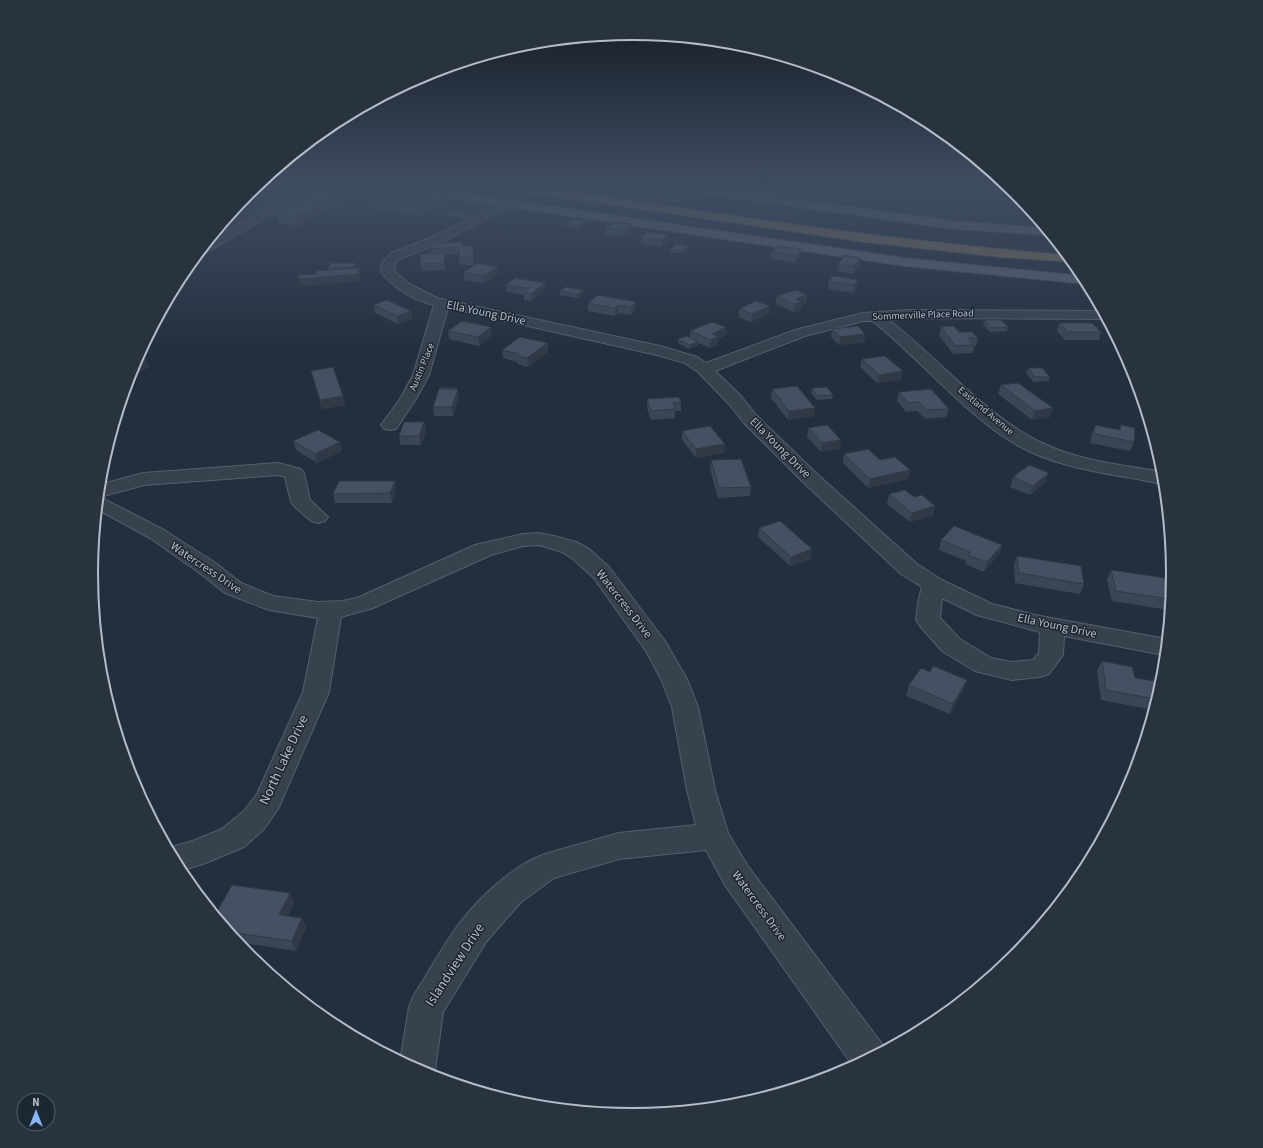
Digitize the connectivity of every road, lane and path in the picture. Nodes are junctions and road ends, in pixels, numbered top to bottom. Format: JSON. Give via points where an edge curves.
{"nodes":[{"id":1,"x":430,"y":243,"type":"edge"},
{"id":2,"x":771,"y":243,"type":"edge"},
{"id":3,"x":887,"y":243,"type":"edge"},
{"id":4,"x":901,"y":243,"type":"edge"},
{"id":5,"x":1062,"y":258,"type":"edge"},
{"id":6,"x":1069,"y":268,"type":"edge"},
{"id":7,"x":1077,"y":279,"type":"edge"},
{"id":8,"x":442,"y":303,"type":"junction"},
{"id":9,"x":1098,"y":315,"type":"edge"},
{"id":10,"x":876,"y":316,"type":"junction"},
{"id":11,"x":704,"y":370,"type":"junction"},
{"id":12,"x":390,"y":425,"type":"dead end"},
{"id":13,"x":1156,"y":477,"type":"edge"},
{"id":14,"x":105,"y":489,"type":"edge"},
{"id":15,"x":102,"y":504,"type":"edge"},
{"id":16,"x":318,"y":517,"type":"dead end"},
{"id":17,"x":934,"y":585,"type":"junction"},
{"id":18,"x":331,"y":609,"type":"junction"},
{"id":19,"x":1052,"y":626,"type":"junction"},
{"id":20,"x":1161,"y":646,"type":"edge"},
{"id":21,"x":714,"y":836,"type":"junction"},
{"id":22,"x":179,"y":858,"type":"edge"},
{"id":23,"x":867,"y":1054,"type":"edge"},
{"id":24,"x":418,"y":1063,"type":"edge"}],
"edges":[{"from":1,"to":8,"type":"street","name":"Ella Young Drive","via":[[390,259],[387,271],[396,282],[410,291]]},
{"from":2,"to":7,"type":"main road","via":[[905,262]]},
{"from":3,"to":6,"type":"highway","via":[[949,256]]},
{"from":4,"to":5,"type":"highway"},
{"from":8,"to":11,"type":"street","name":"Ella Young Drive","via":[[660,351],[691,360]]},
{"from":8,"to":12,"type":"street","name":"Austin Place","via":[[421,375],[411,395]]},
{"from":9,"to":10,"type":"street","name":"Sommerville Place Road","via":[[976,313]]},
{"from":10,"to":11,"type":"street","name":"Sommerville Place Road","via":[[800,333]]},
{"from":10,"to":13,"type":"street","name":"Eastland Avenue","via":[[982,411],[1010,433],[1036,448],[1097,466]]},
{"from":11,"to":17,"type":"street","name":"Ella Young Drive","via":[[810,478],[909,569]]},
{"from":14,"to":16,"type":"street","via":[[143,479],[278,469],[294,472],[301,502]]},
{"from":15,"to":18,"type":"street","name":"Watercress Drive","via":[[157,534],[233,588],[253,598],[269,603],[318,610]]},
{"from":17,"to":19,"type":"street","name":"Ella Young Drive","via":[[985,610]]},
{"from":17,"to":19,"type":"street","via":[[928,620],[951,645],[984,665],[1012,671],[1040,668],[1052,655]]},
{"from":18,"to":21,"type":"street","name":"Watercress Drive","via":[[365,603],[483,550],[523,540],[554,542],[581,554],[601,572],[656,647],[674,679],[685,707],[701,790]]},
{"from":18,"to":22,"type":"street","name":"North Lake Drive","via":[[316,692],[268,802],[254,820],[233,838]]},
{"from":19,"to":20,"type":"street","name":"Ella Young Drive"},
{"from":21,"to":23,"type":"street","name":"Watercress Drive","via":[[736,874]]},
{"from":21,"to":24,"type":"street","name":"Islandview Drive","via":[[619,846],[545,867],[510,892],[474,931],[426,1007]]}]}
